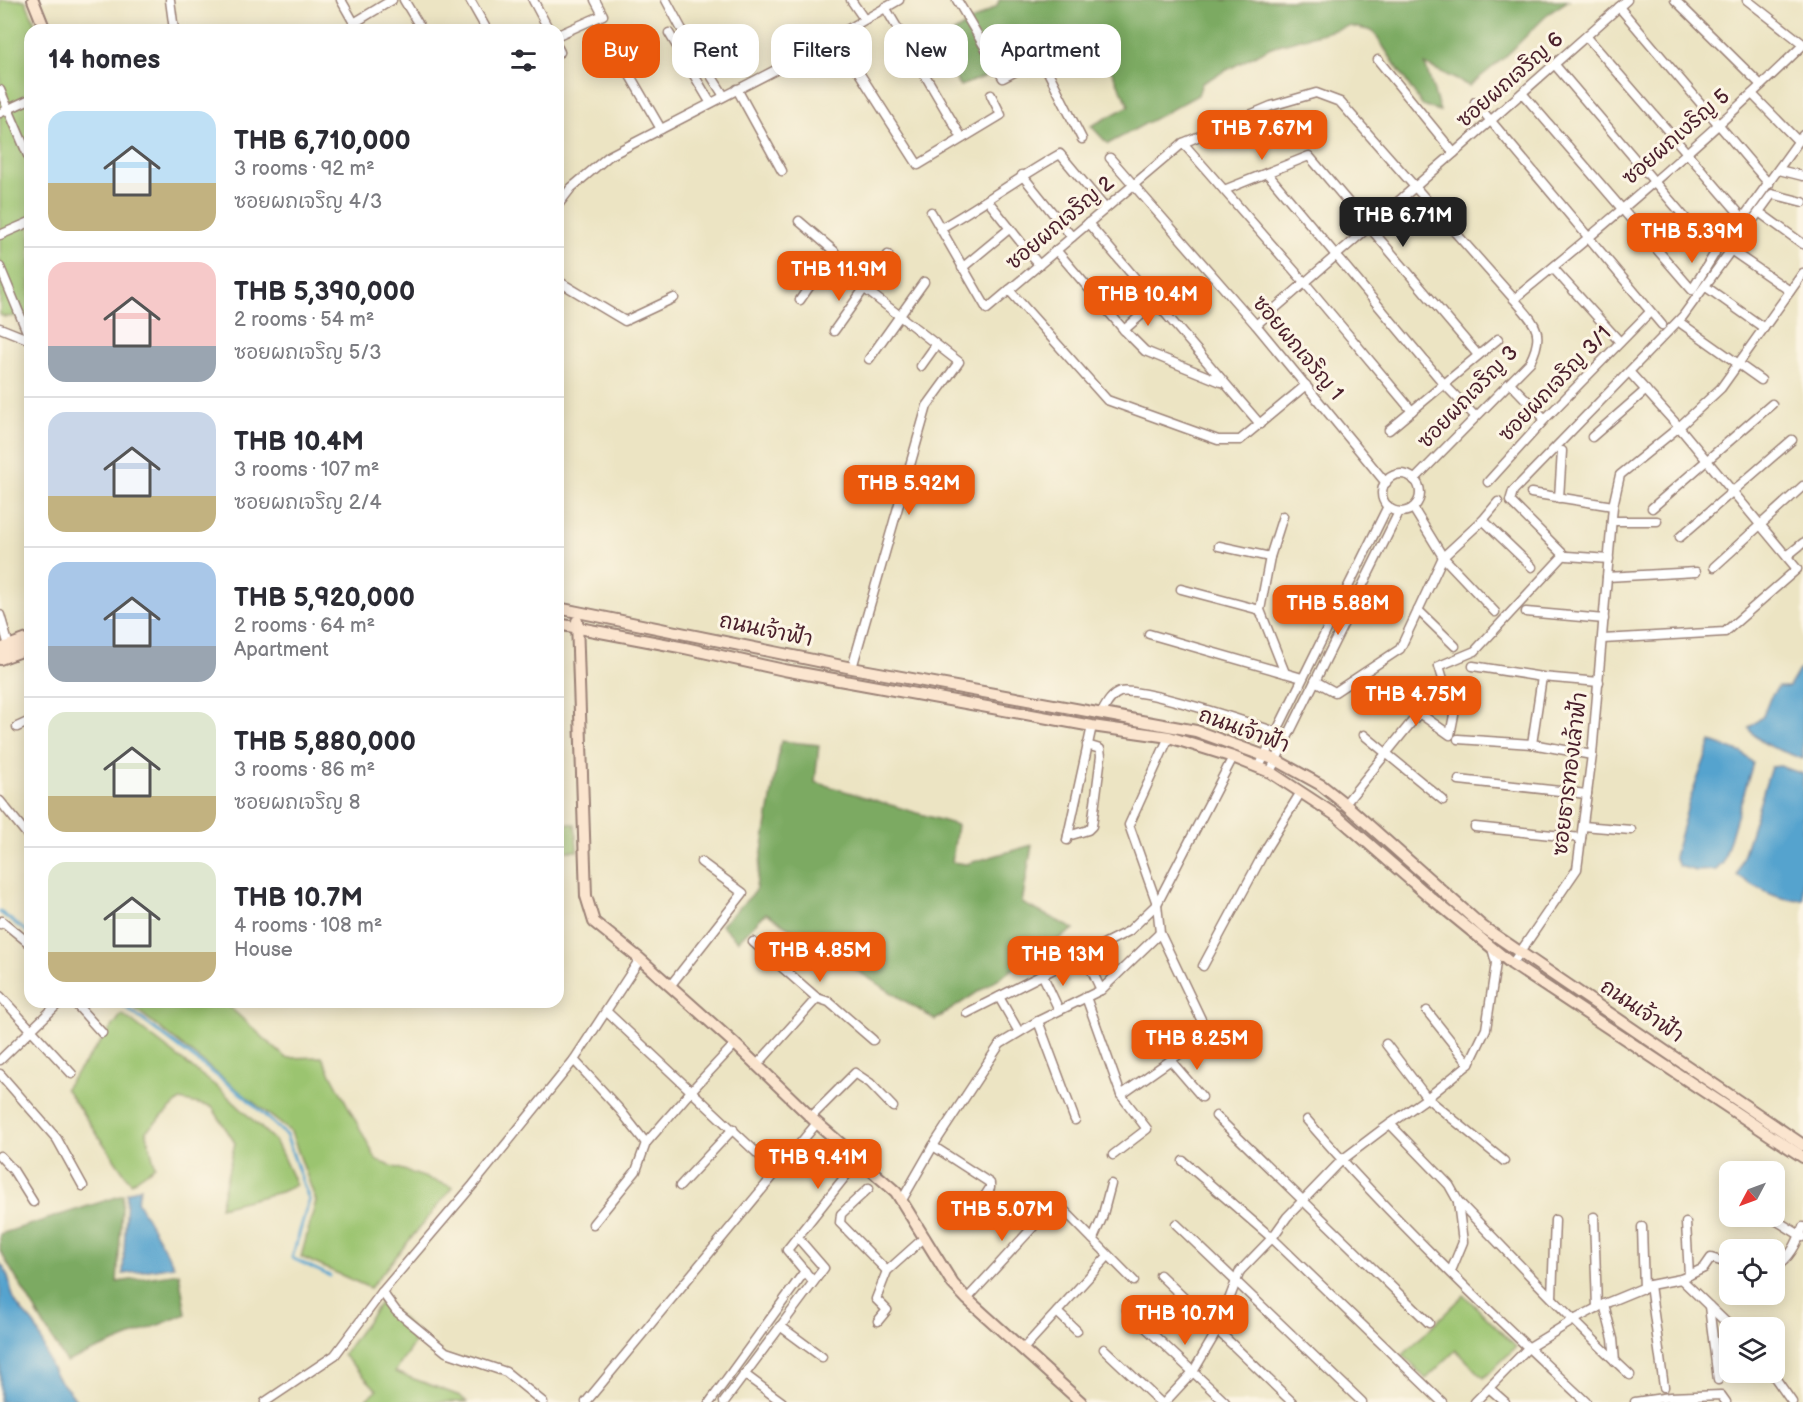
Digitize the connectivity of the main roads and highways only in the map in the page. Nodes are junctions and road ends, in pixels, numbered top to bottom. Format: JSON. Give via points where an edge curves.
{"nodes":[{"id":1,"x":33,"y":0,"type":"edge"},
{"id":2,"x":43,"y":24,"type":"edge"},
{"id":3,"x":564,"y":609,"type":"edge"},
{"id":4,"x":576,"y":610,"type":"junction"},
{"id":5,"x":564,"y":625,"type":"edge"},
{"id":6,"x":577,"y":627,"type":"junction"},
{"id":7,"x":24,"y":640,"type":"edge"},
{"id":8,"x":4,"y":648,"type":"edge"},
{"id":9,"x":24,"y":650,"type":"edge"},
{"id":10,"x":0,"y":659,"type":"edge"},
{"id":11,"x":1802,"y":1142,"type":"edge"},
{"id":12,"x":1803,"y":1158,"type":"edge"},
{"id":13,"x":1081,"y":1402,"type":"edge"}],
"edges":[{"from":1,"to":2,"type":"main road"},
{"from":3,"to":4,"type":"main road","name":"ถนนเจ้าฟ้า"},
{"from":4,"to":6,"type":"main road"},
{"from":4,"to":11,"type":"main road","name":"ถนนเจ้าฟ้า","via":[[852,668],[1196,731],[1276,760],[1321,785],[1345,804],[1483,927]]},
{"from":5,"to":6,"type":"main road","name":"ถนนเจ้าฟ้า"},
{"from":6,"to":12,"type":"main road","name":"ถนนเจ้าฟ้า","via":[[795,672],[1169,737],[1259,767],[1337,816],[1512,964]]},
{"from":6,"to":13,"type":"main road","via":[[586,896],[594,922],[640,959],[896,1192],[967,1299]]},
{"from":7,"to":8,"type":"main road"},
{"from":9,"to":10,"type":"main road"}]}
